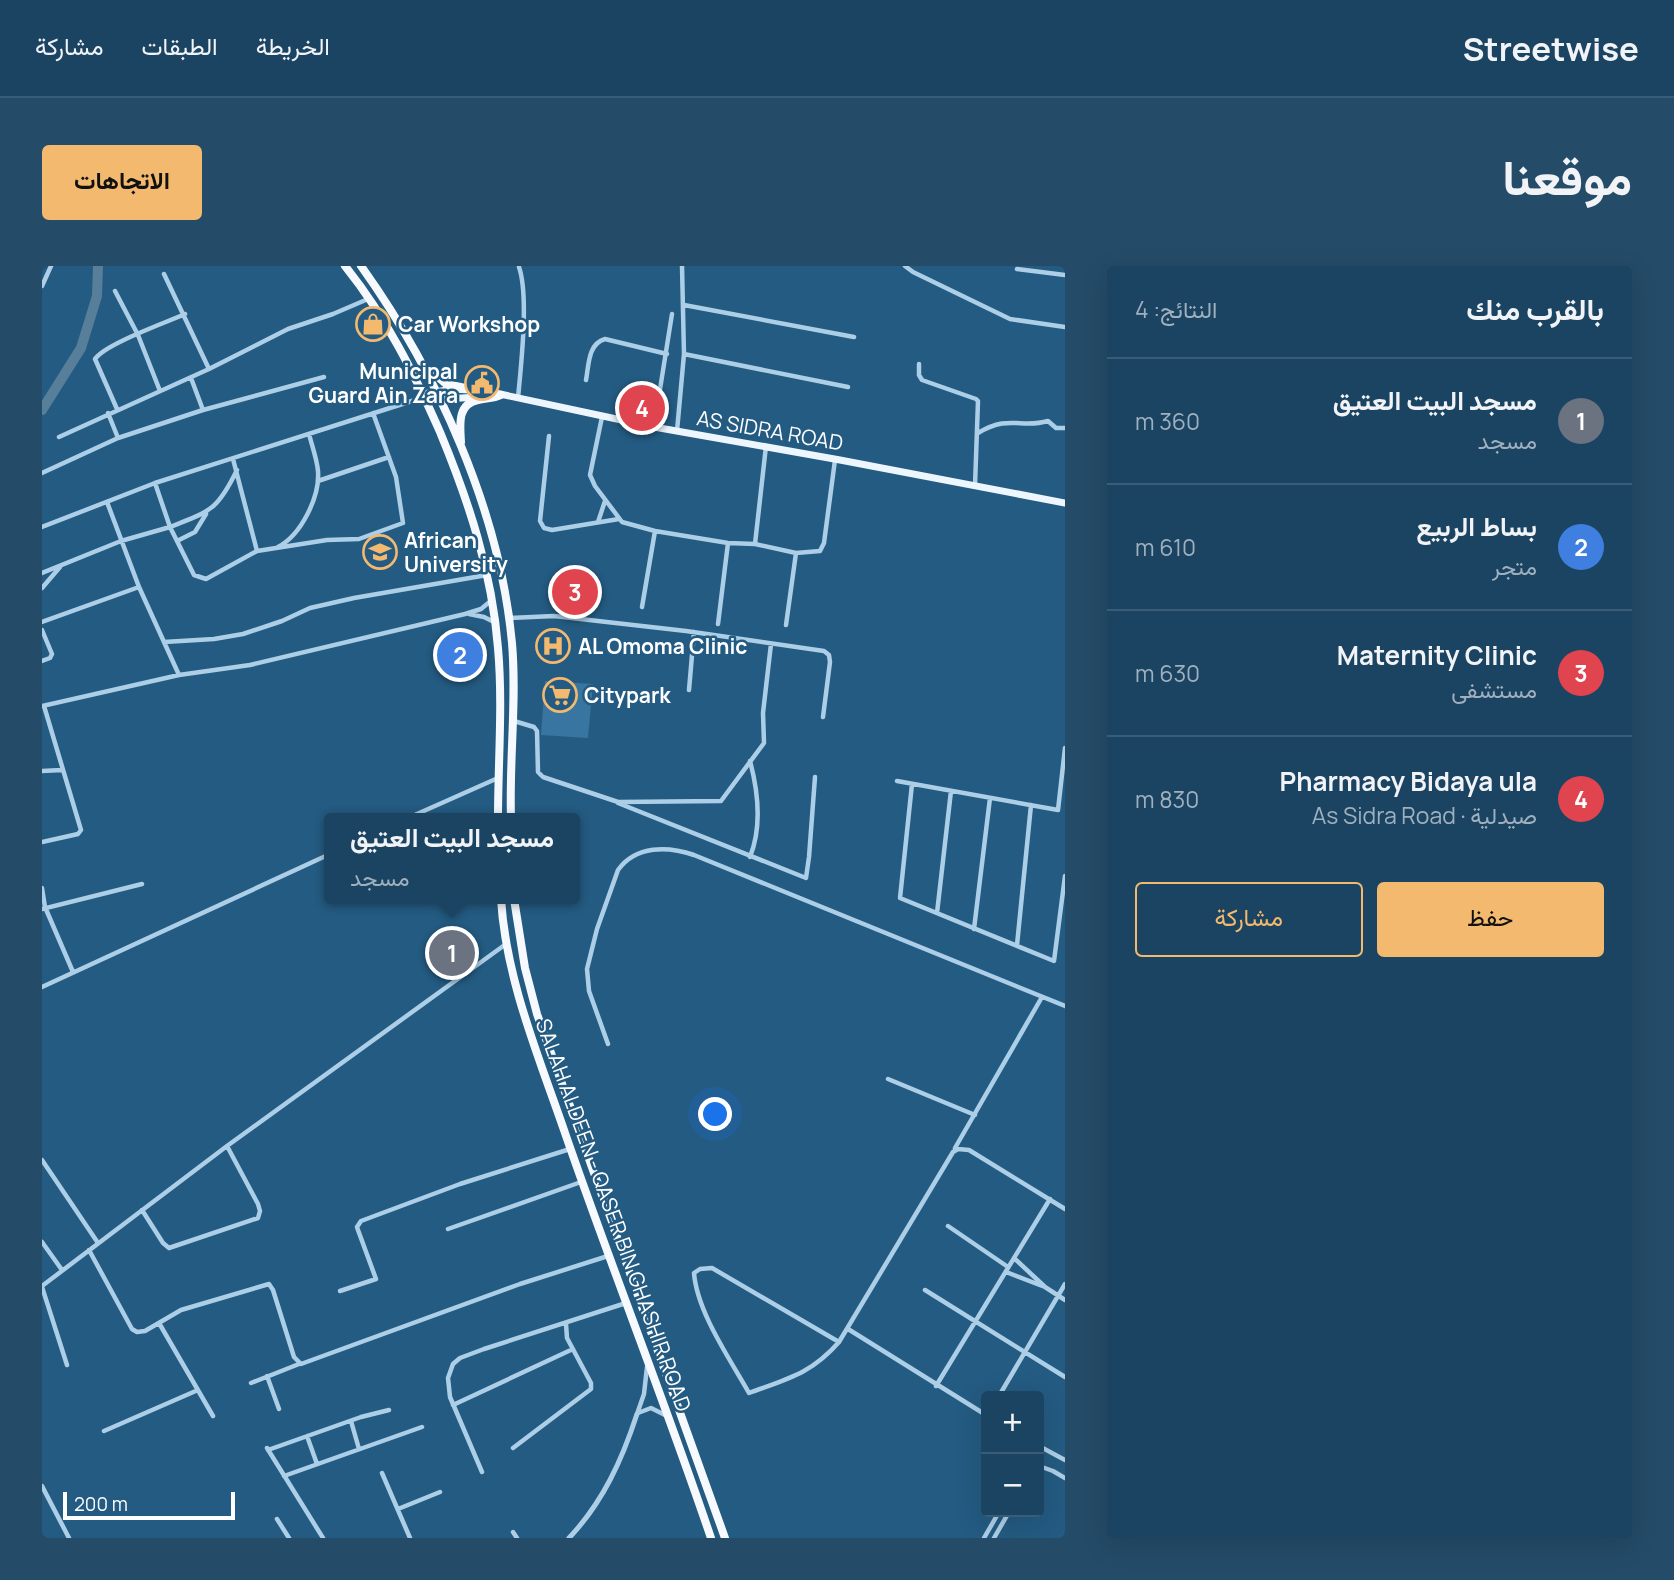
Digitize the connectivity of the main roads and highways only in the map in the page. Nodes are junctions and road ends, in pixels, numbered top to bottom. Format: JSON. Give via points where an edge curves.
{"nodes":[{"id":1,"x":345,"y":266,"type":"edge"},
{"id":2,"x":361,"y":266,"type":"edge"},
{"id":3,"x":419,"y":357,"type":"junction"},
{"id":4,"x":470,"y":389,"type":"junction"},
{"id":5,"x":436,"y":391,"type":"junction"},
{"id":6,"x":501,"y":395,"type":"junction"},
{"id":7,"x":425,"y":397,"type":"junction"},
{"id":8,"x":441,"y":401,"type":"junction"},
{"id":9,"x":462,"y":452,"type":"junction"},
{"id":10,"x":1065,"y":503,"type":"edge"},
{"id":11,"x":499,"y":813,"type":"edge"},
{"id":12,"x":511,"y":813,"type":"edge"},
{"id":13,"x":502,"y":904,"type":"edge"},
{"id":14,"x":515,"y":904,"type":"edge"},
{"id":15,"x":579,"y":1131,"type":"junction"},
{"id":16,"x":566,"y":1136,"type":"junction"},
{"id":17,"x":711,"y":1538,"type":"edge"},
{"id":18,"x":725,"y":1538,"type":"edge"}],
"edges":[{"from":1,"to":7,"type":"highway","via":[[400,348]]},
{"from":2,"to":3,"type":"highway"},
{"from":3,"to":4,"type":"highway","via":[[442,382]]},
{"from":3,"to":5,"type":"highway"},
{"from":4,"to":5,"type":"main road","name":"AS SIDRA ROAD"},
{"from":4,"to":6,"type":"main road","name":"AS SIDRA ROAD"},
{"from":5,"to":7,"type":"main road","name":"AS SIDRA ROAD"},
{"from":5,"to":8,"type":"highway"},
{"from":6,"to":8,"type":"main road"},
{"from":6,"to":9,"type":"highway","via":[[464,408],[459,422]]},
{"from":6,"to":10,"type":"main road","name":"AS SIDRA ROAD","via":[[654,428]]},
{"from":7,"to":8,"type":"main road"},
{"from":7,"to":11,"type":"highway","via":[[465,496],[488,575],[500,689]]},
{"from":8,"to":9,"type":"highway"},
{"from":9,"to":12,"type":"highway","via":[[490,529],[509,618],[513,659]]},
{"from":13,"to":16,"type":"highway","name":"SALAH ALDEEN - QASER BIN GHASHIR ROAD","via":[[521,1005]]},
{"from":14,"to":15,"type":"highway","via":[[529,986]]},
{"from":15,"to":16,"type":"highway"},
{"from":15,"to":18,"type":"highway"},
{"from":16,"to":17,"type":"highway","name":"SALAH ALDEEN - QASER BIN GHASHIR ROAD"}]}
